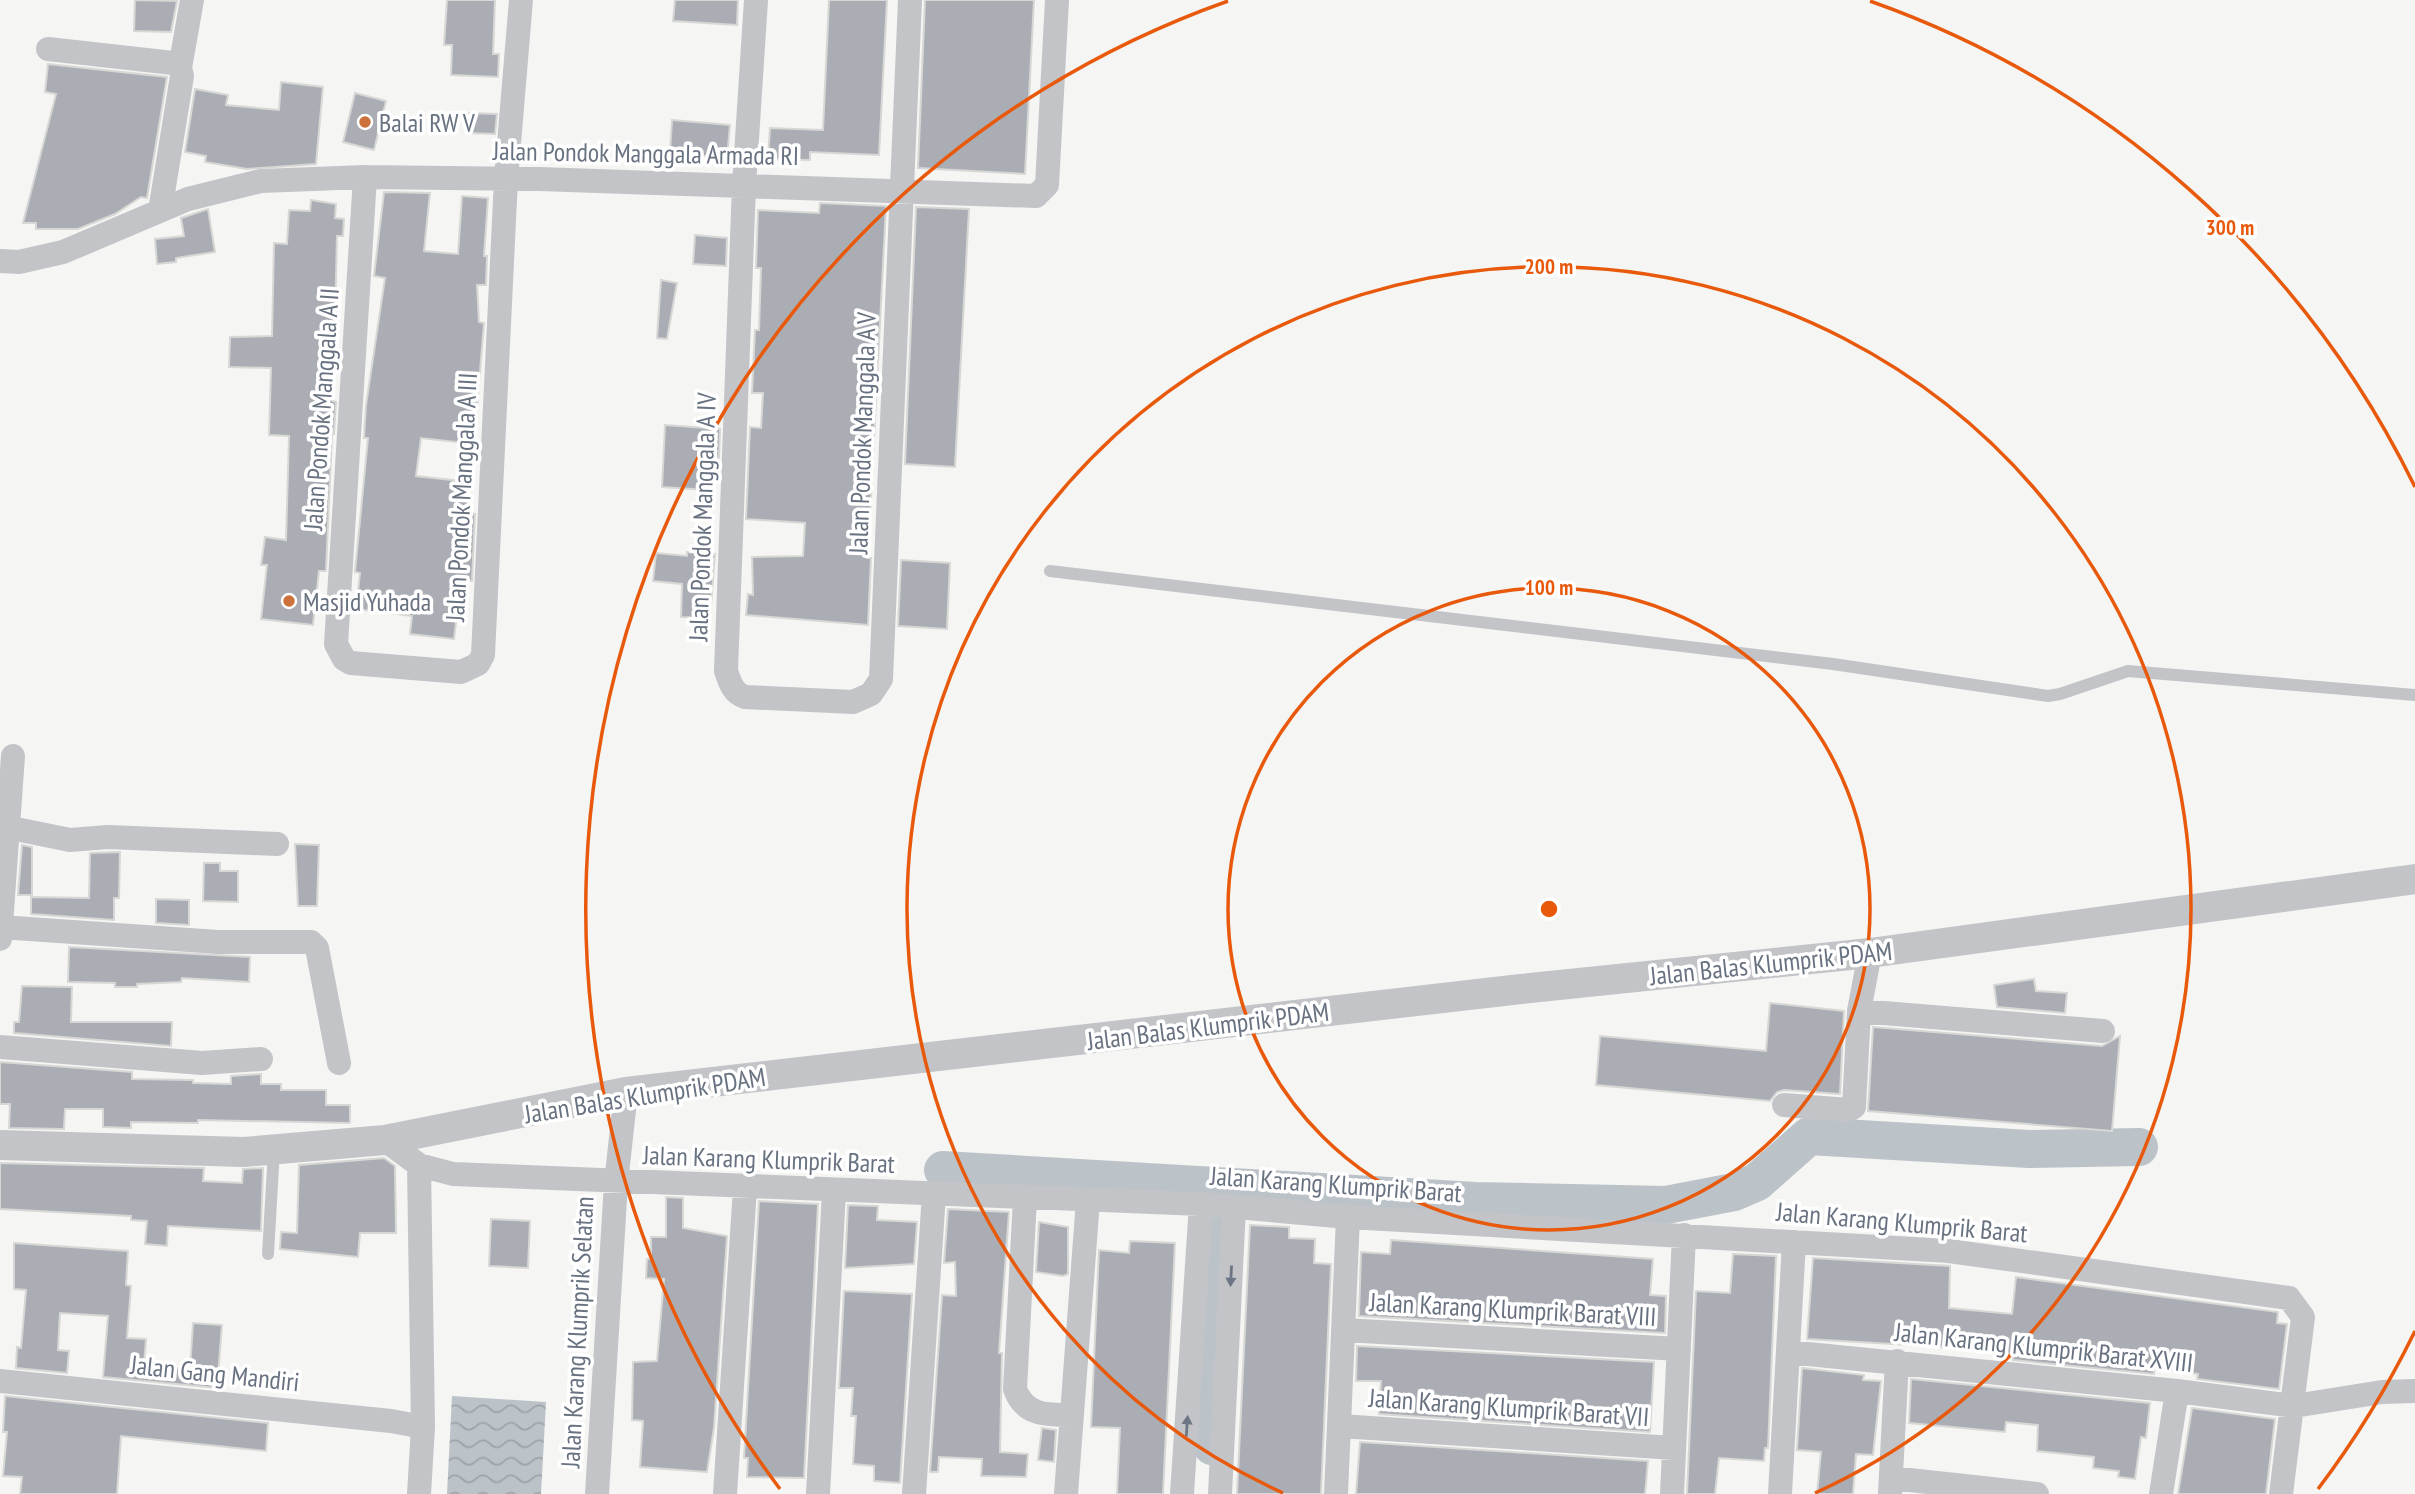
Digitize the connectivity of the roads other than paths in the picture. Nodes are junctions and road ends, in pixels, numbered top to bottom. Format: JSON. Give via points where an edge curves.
{"nodes":[{"id":1,"x":192,"y":0,"type":"edge"},
{"id":2,"x":522,"y":0,"type":"edge"},
{"id":3,"x":756,"y":0,"type":"edge"},
{"id":4,"x":910,"y":0,"type":"edge"},
{"id":5,"x":1057,"y":0,"type":"edge"},
{"id":6,"x":48,"y":49,"type":"dead end"},
{"id":7,"x":180,"y":68,"type":"junction"},
{"id":8,"x":365,"y":177,"type":"junction"},
{"id":9,"x":506,"y":179,"type":"junction"},
{"id":10,"x":744,"y":185,"type":"junction"},
{"id":11,"x":902,"y":189,"type":"junction"},
{"id":12,"x":160,"y":211,"type":"junction"},
{"id":13,"x":0,"y":261,"type":"edge"},
{"id":14,"x":1050,"y":571,"type":"dead end"},
{"id":15,"x":336,"y":644,"type":"joint"},
{"id":16,"x":881,"y":679,"type":"joint"},
{"id":17,"x":2415,"y":695,"type":"edge"},
{"id":18,"x":13,"y":756,"type":"dead end"},
{"id":19,"x":6,"y":827,"type":"junction"},
{"id":20,"x":277,"y":845,"type":"dead end"},
{"id":21,"x":2415,"y":879,"type":"edge"},
{"id":22,"x":0,"y":927,"type":"edge"},
{"id":23,"x":0,"y":939,"type":"edge"},
{"id":24,"x":1870,"y":953,"type":"junction"},
{"id":25,"x":1859,"y":1011,"type":"junction"},
{"id":26,"x":2103,"y":1031,"type":"dead end"},
{"id":27,"x":0,"y":1047,"type":"edge"},
{"id":28,"x":261,"y":1059,"type":"dead end"},
{"id":29,"x":339,"y":1063,"type":"dead end"},
{"id":30,"x":1784,"y":1105,"type":"dead end"},
{"id":31,"x":624,"y":1106,"type":"junction"},
{"id":32,"x":386,"y":1140,"type":"junction"},
{"id":33,"x":0,"y":1145,"type":"edge"},
{"id":34,"x":274,"y":1150,"type":"junction"},
{"id":35,"x":419,"y":1165,"type":"junction"},
{"id":36,"x":617,"y":1174,"type":"junction"},
{"id":37,"x":746,"y":1188,"type":"junction"},
{"id":38,"x":834,"y":1191,"type":"junction"},
{"id":39,"x":934,"y":1194,"type":"junction"},
{"id":40,"x":1025,"y":1198,"type":"junction"},
{"id":41,"x":1088,"y":1200,"type":"junction"},
{"id":42,"x":1217,"y":1205,"type":"junction"},
{"id":43,"x":1348,"y":1217,"type":"junction"},
{"id":44,"x":1684,"y":1236,"type":"junction"},
{"id":45,"x":1794,"y":1242,"type":"junction"},
{"id":46,"x":268,"y":1254,"type":"dead end"},
{"id":47,"x":1344,"y":1330,"type":"junction"},
{"id":48,"x":1679,"y":1349,"type":"junction"},
{"id":49,"x":1788,"y":1352,"type":"junction"},
{"id":50,"x":1897,"y":1361,"type":"junction"},
{"id":51,"x":0,"y":1381,"type":"edge"},
{"id":52,"x":2177,"y":1391,"type":"junction"},
{"id":53,"x":2415,"y":1391,"type":"edge"},
{"id":54,"x":2294,"y":1406,"type":"junction"},
{"id":55,"x":1070,"y":1415,"type":"junction"},
{"id":56,"x":1340,"y":1426,"type":"junction"},
{"id":57,"x":420,"y":1427,"type":"junction"},
{"id":58,"x":1674,"y":1448,"type":"junction"},
{"id":59,"x":1891,"y":1486,"type":"edge"},
{"id":60,"x":419,"y":1494,"type":"edge"},
{"id":61,"x":597,"y":1494,"type":"edge"},
{"id":62,"x":725,"y":1494,"type":"edge"},
{"id":63,"x":817,"y":1494,"type":"edge"},
{"id":64,"x":914,"y":1494,"type":"edge"},
{"id":65,"x":1066,"y":1494,"type":"edge"},
{"id":66,"x":1182,"y":1494,"type":"edge"},
{"id":67,"x":1220,"y":1494,"type":"edge"},
{"id":68,"x":1336,"y":1494,"type":"edge"},
{"id":69,"x":1672,"y":1494,"type":"edge"},
{"id":70,"x":1780,"y":1494,"type":"edge"},
{"id":71,"x":2037,"y":1494,"type":"edge"},
{"id":72,"x":2161,"y":1494,"type":"edge"},
{"id":73,"x":2281,"y":1494,"type":"edge"}],
"edges":[{"from":1,"to":7,"type":"street"},
{"from":2,"to":9,"type":"street","name":"Jalan Pondok Manggala A III"},
{"from":3,"to":10,"type":"street"},
{"from":4,"to":11,"type":"street","name":"Jalan Pondok Manggala A V"},
{"from":5,"to":11,"type":"street","name":"Jalan Pondok Manggala Armada RI","via":[[1047,185],[1041,194],[1026,198]]},
{"from":6,"to":7,"type":"street","via":[[173,63]]},
{"from":7,"to":12,"type":"street"},
{"from":8,"to":9,"type":"street","name":"Jalan Pondok Manggala Armada RI"},
{"from":8,"to":12,"type":"street","name":"Jalan Pondok Manggala Armada RI","via":[[261,181],[188,199]]},
{"from":8,"to":15,"type":"street","name":"Jalan Pondok Manggala A II"},
{"from":9,"to":10,"type":"street","name":"Jalan Pondok Manggala Armada RI"},
{"from":9,"to":15,"type":"street","name":"Jalan Pondok Manggala A III","via":[[482,655],[478,664],[461,672],[351,663]]},
{"from":10,"to":11,"type":"street","name":"Jalan Pondok Manggala Armada RI"},
{"from":10,"to":16,"type":"street","name":"Jalan Pondok Manggala A IV","via":[[726,671],[738,695],[746,698],[853,702],[871,694]]},
{"from":11,"to":16,"type":"street","name":"Jalan Pondok Manggala A V"},
{"from":12,"to":13,"type":"street","name":"Jalan Pondok Manggala Armada RI","via":[[64,252]]},
{"from":14,"to":17,"type":"lane","via":[[1819,662],[2048,696],[2128,671]]},
{"from":18,"to":19,"type":"street"},
{"from":19,"to":20,"type":"street","via":[[70,840],[108,837]]},
{"from":19,"to":22,"type":"street"},
{"from":21,"to":24,"type":"street","name":"Jalan Balas Klumprik PDAM"},
{"from":22,"to":23,"type":"street"},
{"from":22,"to":29,"type":"street","via":[[218,942],[311,942],[317,948]]},
{"from":24,"to":25,"type":"street"},
{"from":24,"to":31,"type":"street","name":"Jalan Balas Klumprik PDAM","via":[[1521,989]]},
{"from":25,"to":26,"type":"street"},
{"from":25,"to":30,"type":"street","via":[[1854,1107]]},
{"from":27,"to":28,"type":"street","via":[[202,1063]]},
{"from":31,"to":32,"type":"street","name":"Jalan Balas Klumprik PDAM"},
{"from":31,"to":36,"type":"street","name":"Jalan Karang Klumprik Selatan"},
{"from":32,"to":34,"type":"street","name":"Jalan Balas Klumprik PDAM"},
{"from":32,"to":35,"type":"street","name":"Jalan Karang Klumprik Barat"},
{"from":33,"to":34,"type":"street","name":"Jalan Balas Klumprik PDAM"},
{"from":34,"to":46,"type":"lane"},
{"from":35,"to":36,"type":"street","name":"Jalan Karang Klumprik Barat","via":[[453,1174]]},
{"from":35,"to":57,"type":"street"},
{"from":36,"to":37,"type":"street","name":"Jalan Karang Klumprik Barat"},
{"from":36,"to":61,"type":"street","name":"Jalan Karang Klumprik Selatan"},
{"from":37,"to":38,"type":"street","name":"Jalan Karang Klumprik Barat"},
{"from":37,"to":62,"type":"street"},
{"from":38,"to":39,"type":"street","name":"Jalan Karang Klumprik Barat"},
{"from":38,"to":63,"type":"street"},
{"from":39,"to":40,"type":"street","name":"Jalan Karang Klumprik Barat"},
{"from":39,"to":64,"type":"street"},
{"from":40,"to":41,"type":"street","name":"Jalan Karang Klumprik Barat"},
{"from":40,"to":55,"type":"street","via":[[1015,1389],[1029,1410]]},
{"from":41,"to":42,"type":"street","name":"Jalan Karang Klumprik Barat"},
{"from":41,"to":55,"type":"street"},
{"from":42,"to":43,"type":"street","name":"Jalan Karang Klumprik Barat"},
{"from":66,"to":42,"type":"street","one_way":true},
{"from":42,"to":67,"type":"street","one_way":true},
{"from":43,"to":44,"type":"street","name":"Jalan Karang Klumprik Barat"},
{"from":43,"to":47,"type":"street"},
{"from":44,"to":45,"type":"street","name":"Jalan Karang Klumprik Barat"},
{"from":44,"to":48,"type":"street"},
{"from":45,"to":49,"type":"street"},
{"from":45,"to":54,"type":"street","name":"Jalan Karang Klumprik Barat","via":[[1949,1251],[2288,1298],[2303,1317]]},
{"from":47,"to":48,"type":"street","name":"Jalan Karang Klumprik Barat VIII"},
{"from":47,"to":56,"type":"street"},
{"from":48,"to":58,"type":"street"},
{"from":49,"to":50,"type":"street","name":"Jalan Karang Klumprik Barat XVIII"},
{"from":49,"to":70,"type":"street"},
{"from":50,"to":52,"type":"street","name":"Jalan Karang Klumprik Barat XVIII"},
{"from":50,"to":59,"type":"street"},
{"from":51,"to":57,"type":"street","name":"Jalan Gang Mandiri"},
{"from":52,"to":54,"type":"street","name":"Jalan Karang Klumprik Barat XVIII"},
{"from":52,"to":72,"type":"street"},
{"from":53,"to":54,"type":"street","name":"Jalan Karang Klumprik Barat XVIII"},
{"from":54,"to":73,"type":"street"},
{"from":55,"to":65,"type":"street"},
{"from":56,"to":58,"type":"street","name":"Jalan Karang Klumprik Barat VII"},
{"from":56,"to":68,"type":"street"},
{"from":57,"to":60,"type":"street"},
{"from":58,"to":69,"type":"street"},
{"from":59,"to":71,"type":"street"}]}
